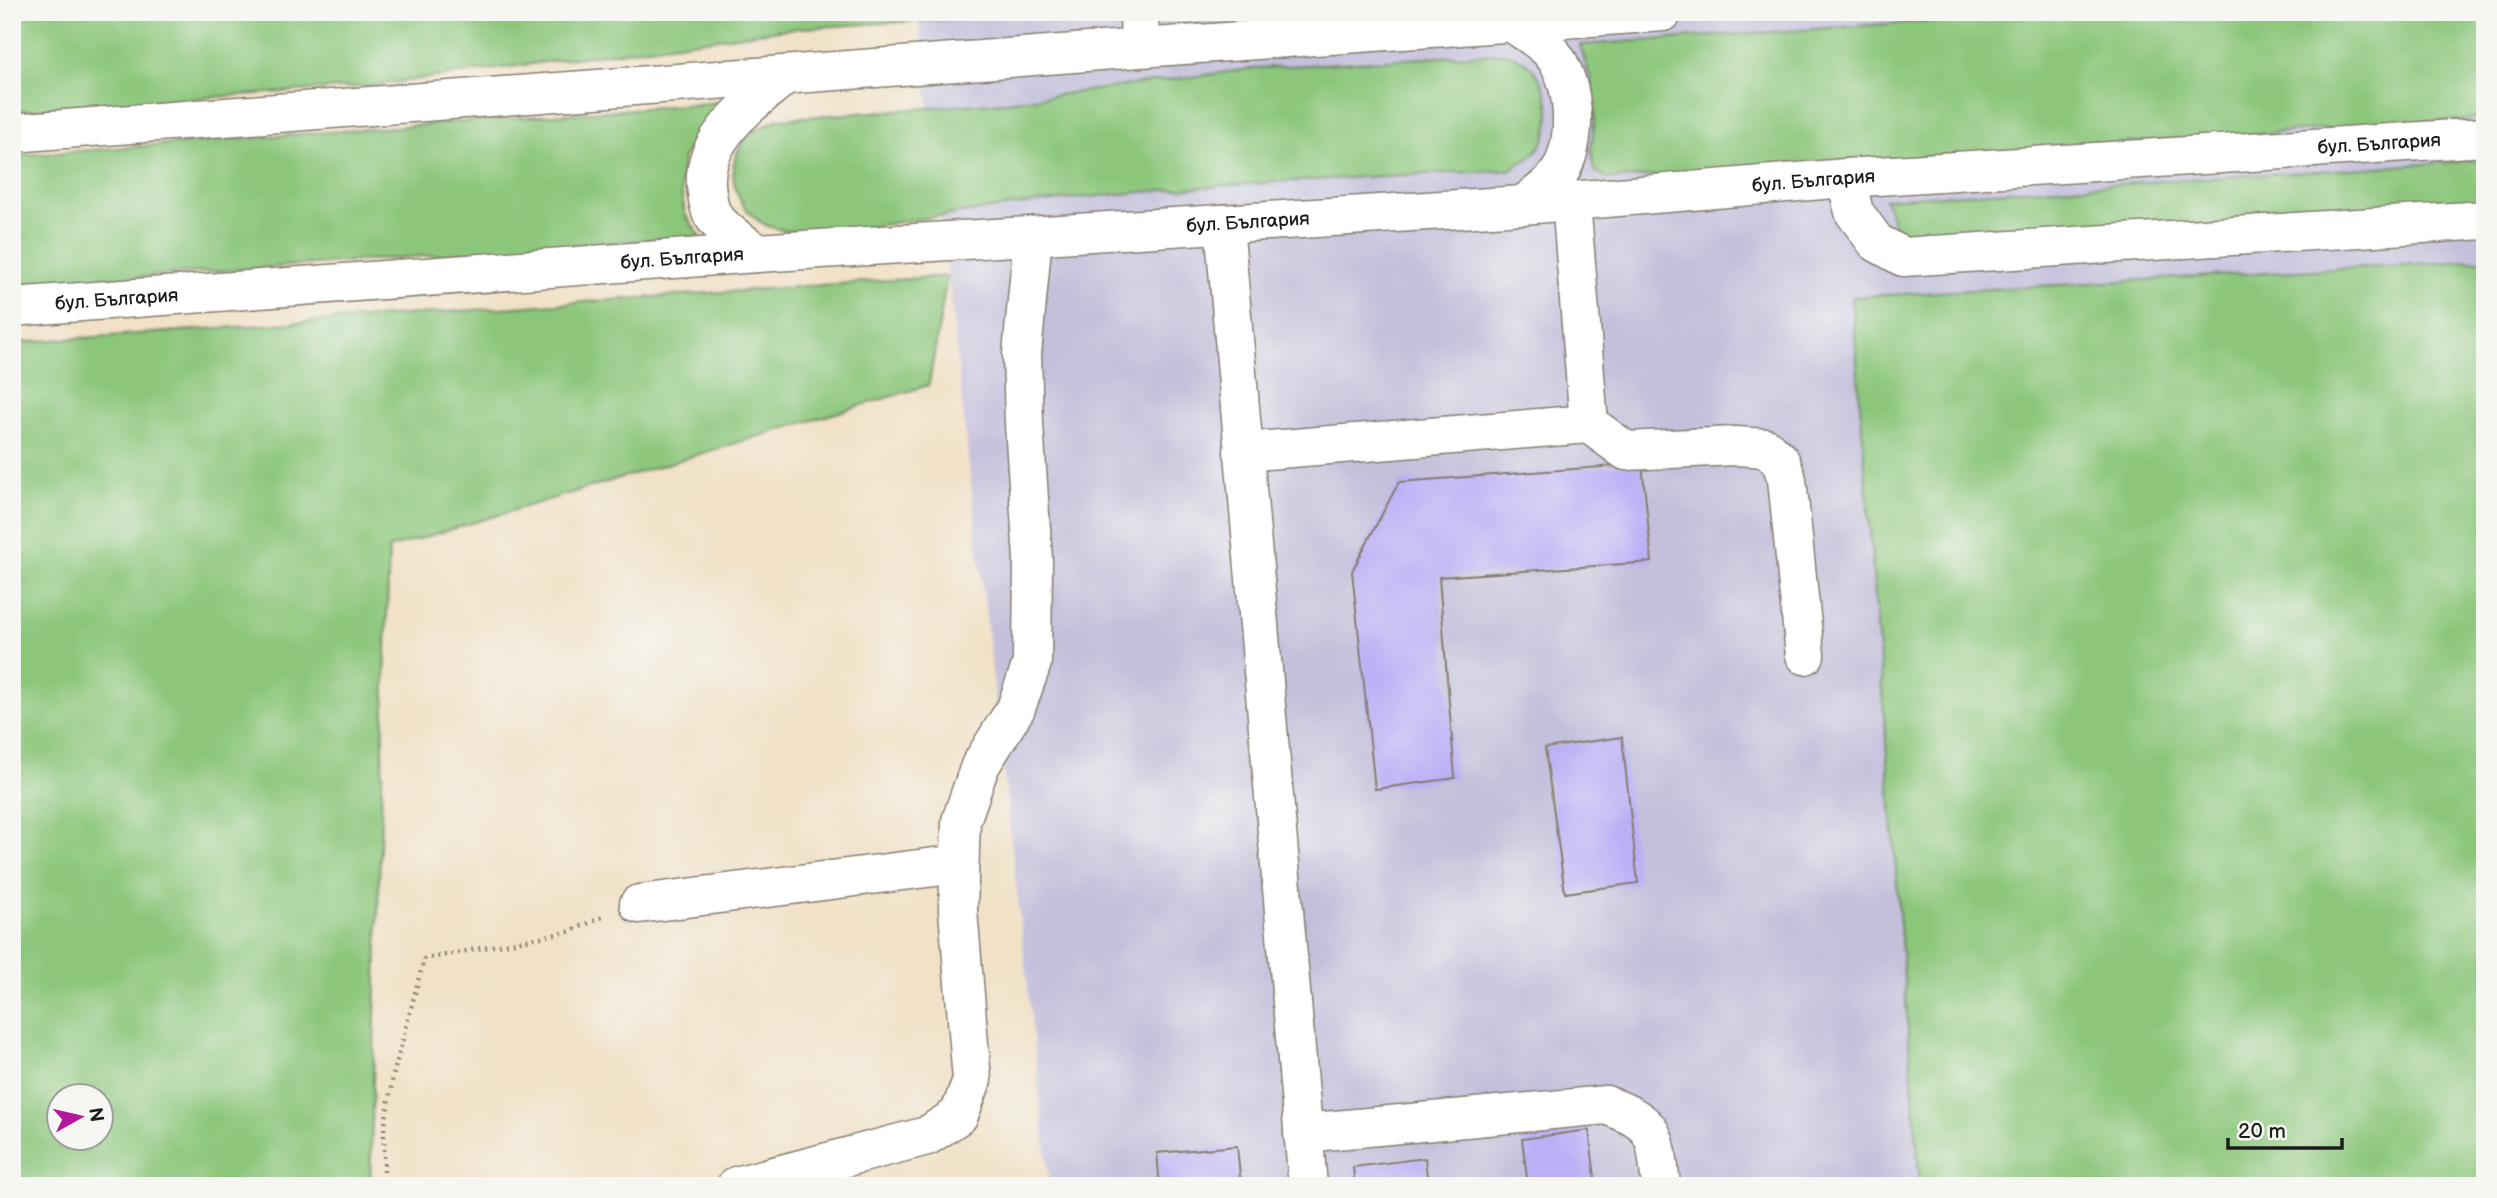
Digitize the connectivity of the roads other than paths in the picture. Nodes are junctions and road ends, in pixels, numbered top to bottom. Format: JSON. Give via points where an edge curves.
{"nodes":[{"id":1,"x":1663,"y":12,"type":"edge"},
{"id":2,"x":1511,"y":22,"type":"junction"},
{"id":3,"x":1140,"y":30,"type":"edge"},
{"id":4,"x":784,"y":76,"type":"junction"},
{"id":5,"x":12,"y":133,"type":"edge"},
{"id":6,"x":2485,"y":137,"type":"edge"},
{"id":7,"x":1846,"y":178,"type":"junction"},
{"id":8,"x":1571,"y":201,"type":"junction"},
{"id":9,"x":1523,"y":205,"type":"junction"},
{"id":10,"x":2485,"y":220,"type":"edge"},
{"id":11,"x":1224,"y":224,"type":"junction"},
{"id":12,"x":1033,"y":236,"type":"junction"},
{"id":13,"x":757,"y":253,"type":"junction"},
{"id":14,"x":12,"y":307,"type":"edge"},
{"id":15,"x":1589,"y":424,"type":"junction"},
{"id":16,"x":1243,"y":452,"type":"junction"},
{"id":17,"x":1805,"y":655,"type":"dead end"},
{"id":18,"x":960,"y":864,"type":"junction"},
{"id":19,"x":639,"y":904,"type":"road end"},
{"id":20,"x":1303,"y":1133,"type":"junction"},
{"id":21,"x":736,"y":1186,"type":"edge"},
{"id":22,"x":1308,"y":1186,"type":"edge"},
{"id":23,"x":1661,"y":1186,"type":"edge"}],
"edges":[{"from":1,"to":2,"type":"main road"},
{"from":2,"to":3,"type":"main road"},
{"from":2,"to":9,"type":"main road","via":[[1548,48],[1565,75],[1572,107],[1572,134],[1562,169]]},
{"from":3,"to":4,"type":"main road"},
{"from":4,"to":5,"type":"main road"},
{"from":4,"to":13,"type":"main road","via":[[720,136],[709,161],[706,187],[710,212]]},
{"from":6,"to":7,"type":"main road","name":"бул. България"},
{"from":7,"to":8,"type":"main road","name":"бул. България"},
{"from":7,"to":10,"type":"main road","via":[[1854,212],[1876,242],[1903,257]]},
{"from":8,"to":9,"type":"main road","name":"бул. България"},
{"from":8,"to":15,"type":"main road"},
{"from":9,"to":11,"type":"main road","name":"бул. България"},
{"from":11,"to":12,"type":"main road","name":"бул. България"},
{"from":11,"to":16,"type":"main road"},
{"from":12,"to":13,"type":"main road","name":"бул. България"},
{"from":12,"to":18,"type":"main road","via":[[1022,354],[1033,559],[1032,663],[1016,708],[980,766],[961,821]]},
{"from":13,"to":14,"type":"main road","name":"бул. България"},
{"from":15,"to":16,"type":"main road"},
{"from":15,"to":17,"type":"main road","via":[[1626,451],[1736,446],[1766,448],[1780,460],[1787,479]]},
{"from":16,"to":20,"type":"main road"},
{"from":18,"to":19,"type":"main road"},
{"from":18,"to":21,"type":"main road","via":[[958,909],[972,1080],[959,1115],[927,1136]]},
{"from":20,"to":22,"type":"main road"},
{"from":20,"to":23,"type":"main road","via":[[1606,1105],[1634,1115],[1650,1129]]}]}
